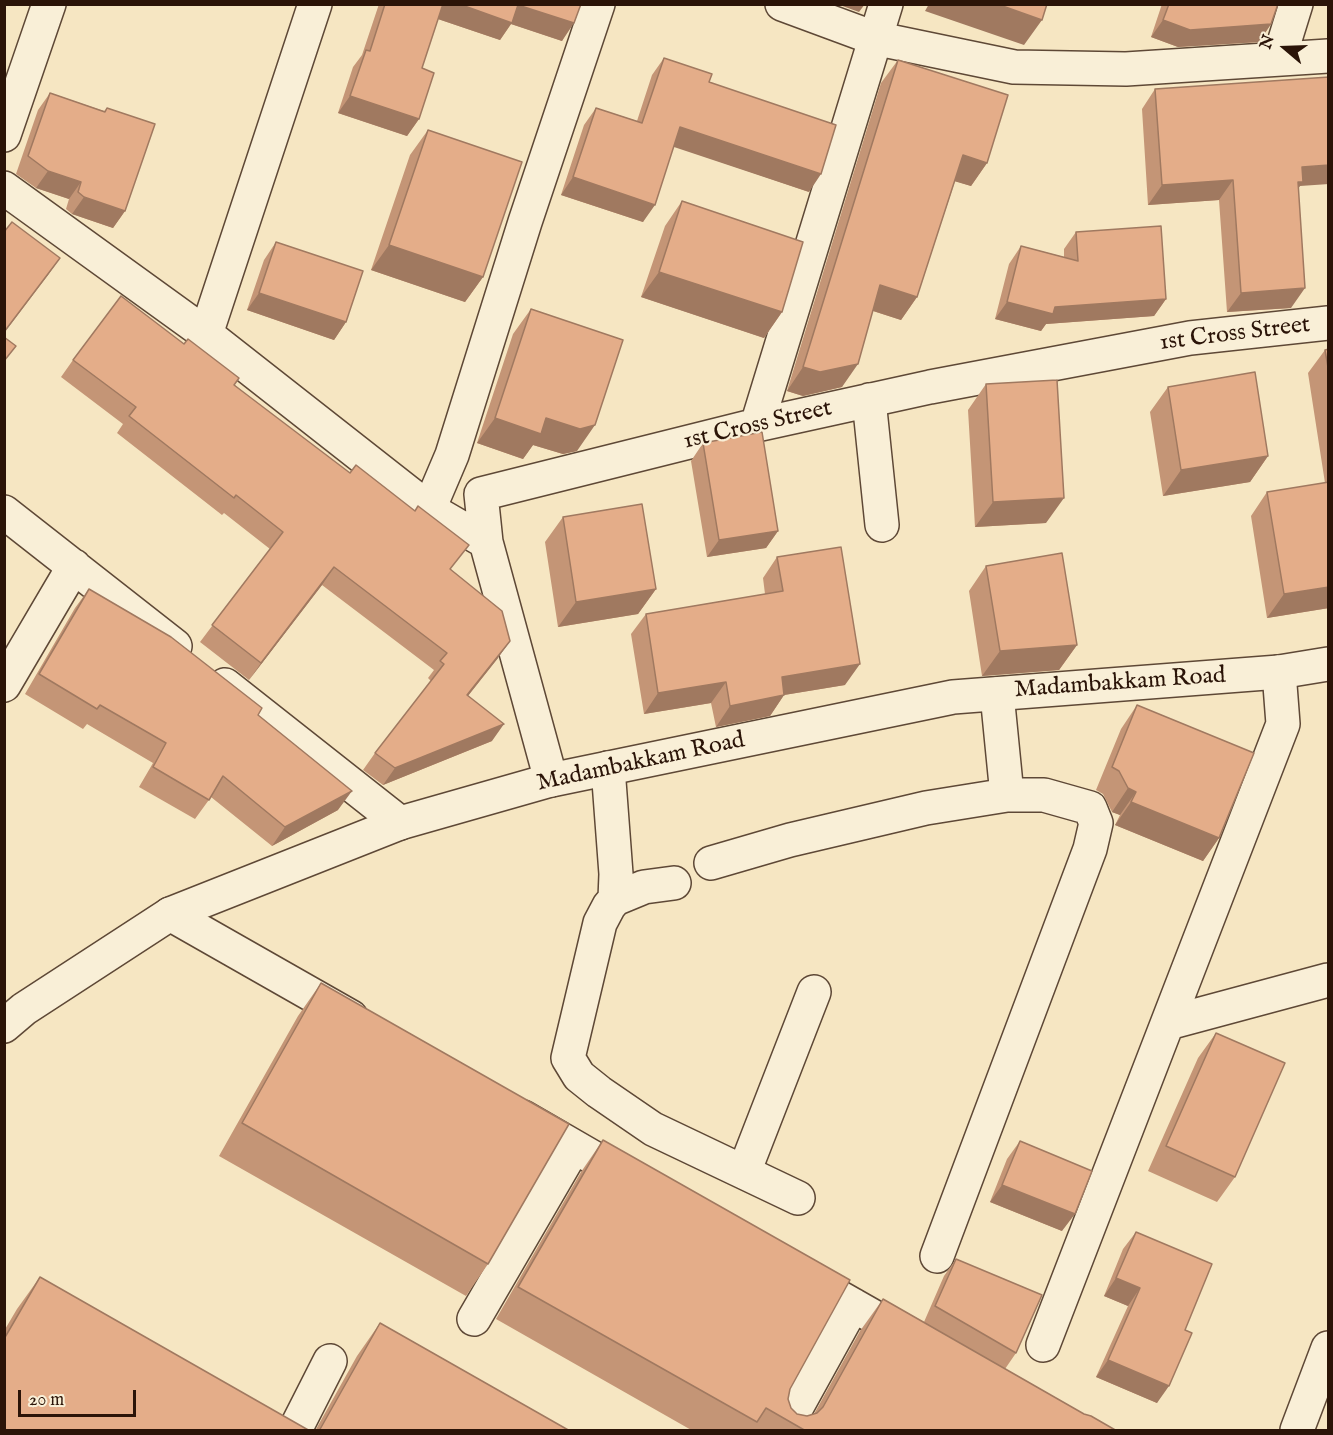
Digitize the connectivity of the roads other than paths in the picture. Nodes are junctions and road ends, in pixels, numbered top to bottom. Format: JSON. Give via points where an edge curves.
{"nodes":[{"id":1,"x":49,"y":4,"type":"edge"},
{"id":2,"x":315,"y":4,"type":"edge"},
{"id":3,"x":598,"y":4,"type":"edge"},
{"id":4,"x":782,"y":4,"type":"edge"},
{"id":5,"x":886,"y":4,"type":"edge"},
{"id":6,"x":1296,"y":4,"type":"edge"},
{"id":7,"x":874,"y":38,"type":"junction"},
{"id":8,"x":1329,"y":56,"type":"edge"},
{"id":9,"x":1279,"y":59,"type":"junction"},
{"id":10,"x":4,"y":135,"type":"edge"},
{"id":11,"x":4,"y":188,"type":"edge"},
{"id":12,"x":1329,"y":323,"type":"edge"},
{"id":13,"x":206,"y":334,"type":"junction"},
{"id":14,"x":869,"y":400,"type":"junction"},
{"id":15,"x":757,"y":425,"type":"junction"},
{"id":16,"x":452,"y":455,"type":"junction"},
{"id":17,"x":481,"y":495,"type":"junction"},
{"id":18,"x":429,"y":509,"type":"junction"},
{"id":19,"x":4,"y":512,"type":"edge"},
{"id":20,"x":882,"y":525,"type":"dead end"},
{"id":21,"x":486,"y":542,"type":"junction"},
{"id":22,"x":74,"y":566,"type":"junction"},
{"id":23,"x":1329,"y":664,"type":"edge"},
{"id":24,"x":1279,"y":672,"type":"junction"},
{"id":25,"x":4,"y":685,"type":"edge"},
{"id":26,"x":997,"y":694,"type":"junction"},
{"id":27,"x":608,"y":768,"type":"junction"},
{"id":28,"x":551,"y":780,"type":"junction"},
{"id":29,"x":1007,"y":795,"type":"junction"},
{"id":30,"x":400,"y":823,"type":"junction"},
{"id":31,"x":711,"y":863,"type":"dead end"},
{"id":32,"x":674,"y":883,"type":"dead end"},
{"id":33,"x":615,"y":899,"type":"junction"},
{"id":34,"x":170,"y":914,"type":"junction"},
{"id":35,"x":1329,"y":980,"type":"edge"},
{"id":36,"x":814,"y":992,"type":"dead end"},
{"id":37,"x":1168,"y":1023,"type":"junction"},
{"id":38,"x":4,"y":1026,"type":"edge"},
{"id":39,"x":372,"y":1029,"type":"edge"},
{"id":40,"x":493,"y":1100,"type":"edge"},
{"id":41,"x":574,"y":1147,"type":"junction"},
{"id":42,"x":744,"y":1172,"type":"junction"},
{"id":43,"x":657,"y":1194,"type":"edge"},
{"id":44,"x":798,"y":1198,"type":"dead end"},
{"id":45,"x":937,"y":1256,"type":"dead end"},
{"id":46,"x":781,"y":1264,"type":"edge"},
{"id":47,"x":853,"y":1305,"type":"junction"},
{"id":48,"x":474,"y":1319,"type":"dead end"},
{"id":49,"x":1043,"y":1345,"type":"dead end"},
{"id":50,"x":1329,"y":1348,"type":"edge"},
{"id":51,"x":941,"y":1356,"type":"edge"},
{"id":52,"x":330,"y":1361,"type":"dead end"},
{"id":53,"x":294,"y":1431,"type":"edge"},
{"id":54,"x":784,"y":1431,"type":"edge"},
{"id":55,"x":1297,"y":1431,"type":"edge"}],
"edges":[{"from":1,"to":10,"type":"street"},
{"from":2,"to":13,"type":"street"},
{"from":3,"to":16,"type":"street"},
{"from":4,"to":7,"type":"street"},
{"from":5,"to":7,"type":"street"},
{"from":6,"to":9,"type":"street"},
{"from":7,"to":9,"type":"street","via":[[1014,67],[1126,69]]},
{"from":7,"to":15,"type":"street"},
{"from":8,"to":9,"type":"street"},
{"from":11,"to":13,"type":"street"},
{"from":12,"to":14,"type":"street","name":"1st Cross Street","via":[[1190,338]]},
{"from":13,"to":18,"type":"street"},
{"from":14,"to":15,"type":"street","name":"1st Cross Street"},
{"from":14,"to":20,"type":"street"},
{"from":15,"to":17,"type":"street","name":"1st Cross Street"},
{"from":16,"to":17,"type":"street"},
{"from":16,"to":18,"type":"street"},
{"from":17,"to":21,"type":"street"},
{"from":18,"to":21,"type":"street"},
{"from":19,"to":22,"type":"street"},
{"from":21,"to":28,"type":"street"},
{"from":22,"to":25,"type":"street"},
{"from":22,"to":30,"type":"street"},
{"from":23,"to":24,"type":"street","name":"Madambakkam Road"},
{"from":24,"to":26,"type":"street","name":"Madambakkam Road"},
{"from":24,"to":37,"type":"street","via":[[1283,724]]},
{"from":26,"to":27,"type":"street","name":"Madambakkam Road","via":[[953,697]]},
{"from":26,"to":29,"type":"street"},
{"from":27,"to":28,"type":"street","name":"Madambakkam Road"},
{"from":27,"to":33,"type":"street"},
{"from":28,"to":30,"type":"street","name":"Madambakkam Road"},
{"from":29,"to":31,"type":"street","via":[[914,811]]},
{"from":29,"to":45,"type":"street","via":[[1044,795],[1090,808],[1096,823],[1090,849]]},
{"from":30,"to":34,"type":"street","name":"Madambakkam Road"},
{"from":32,"to":33,"type":"street","via":[[644,887]]},
{"from":33,"to":42,"type":"street","via":[[600,923],[567,1058],[579,1076],[598,1092],[653,1130]]},
{"from":34,"to":38,"type":"street","name":"Madambakkam Road"},
{"from":34,"to":39,"type":"street"},
{"from":35,"to":37,"type":"street"},
{"from":36,"to":42,"type":"street"},
{"from":37,"to":49,"type":"street"},
{"from":40,"to":41,"type":"street"},
{"from":41,"to":43,"type":"street"},
{"from":41,"to":48,"type":"street"},
{"from":42,"to":44,"type":"street"},
{"from":46,"to":47,"type":"street"},
{"from":47,"to":51,"type":"street"},
{"from":47,"to":54,"type":"street"},
{"from":50,"to":55,"type":"street"},
{"from":52,"to":53,"type":"street"}]}
